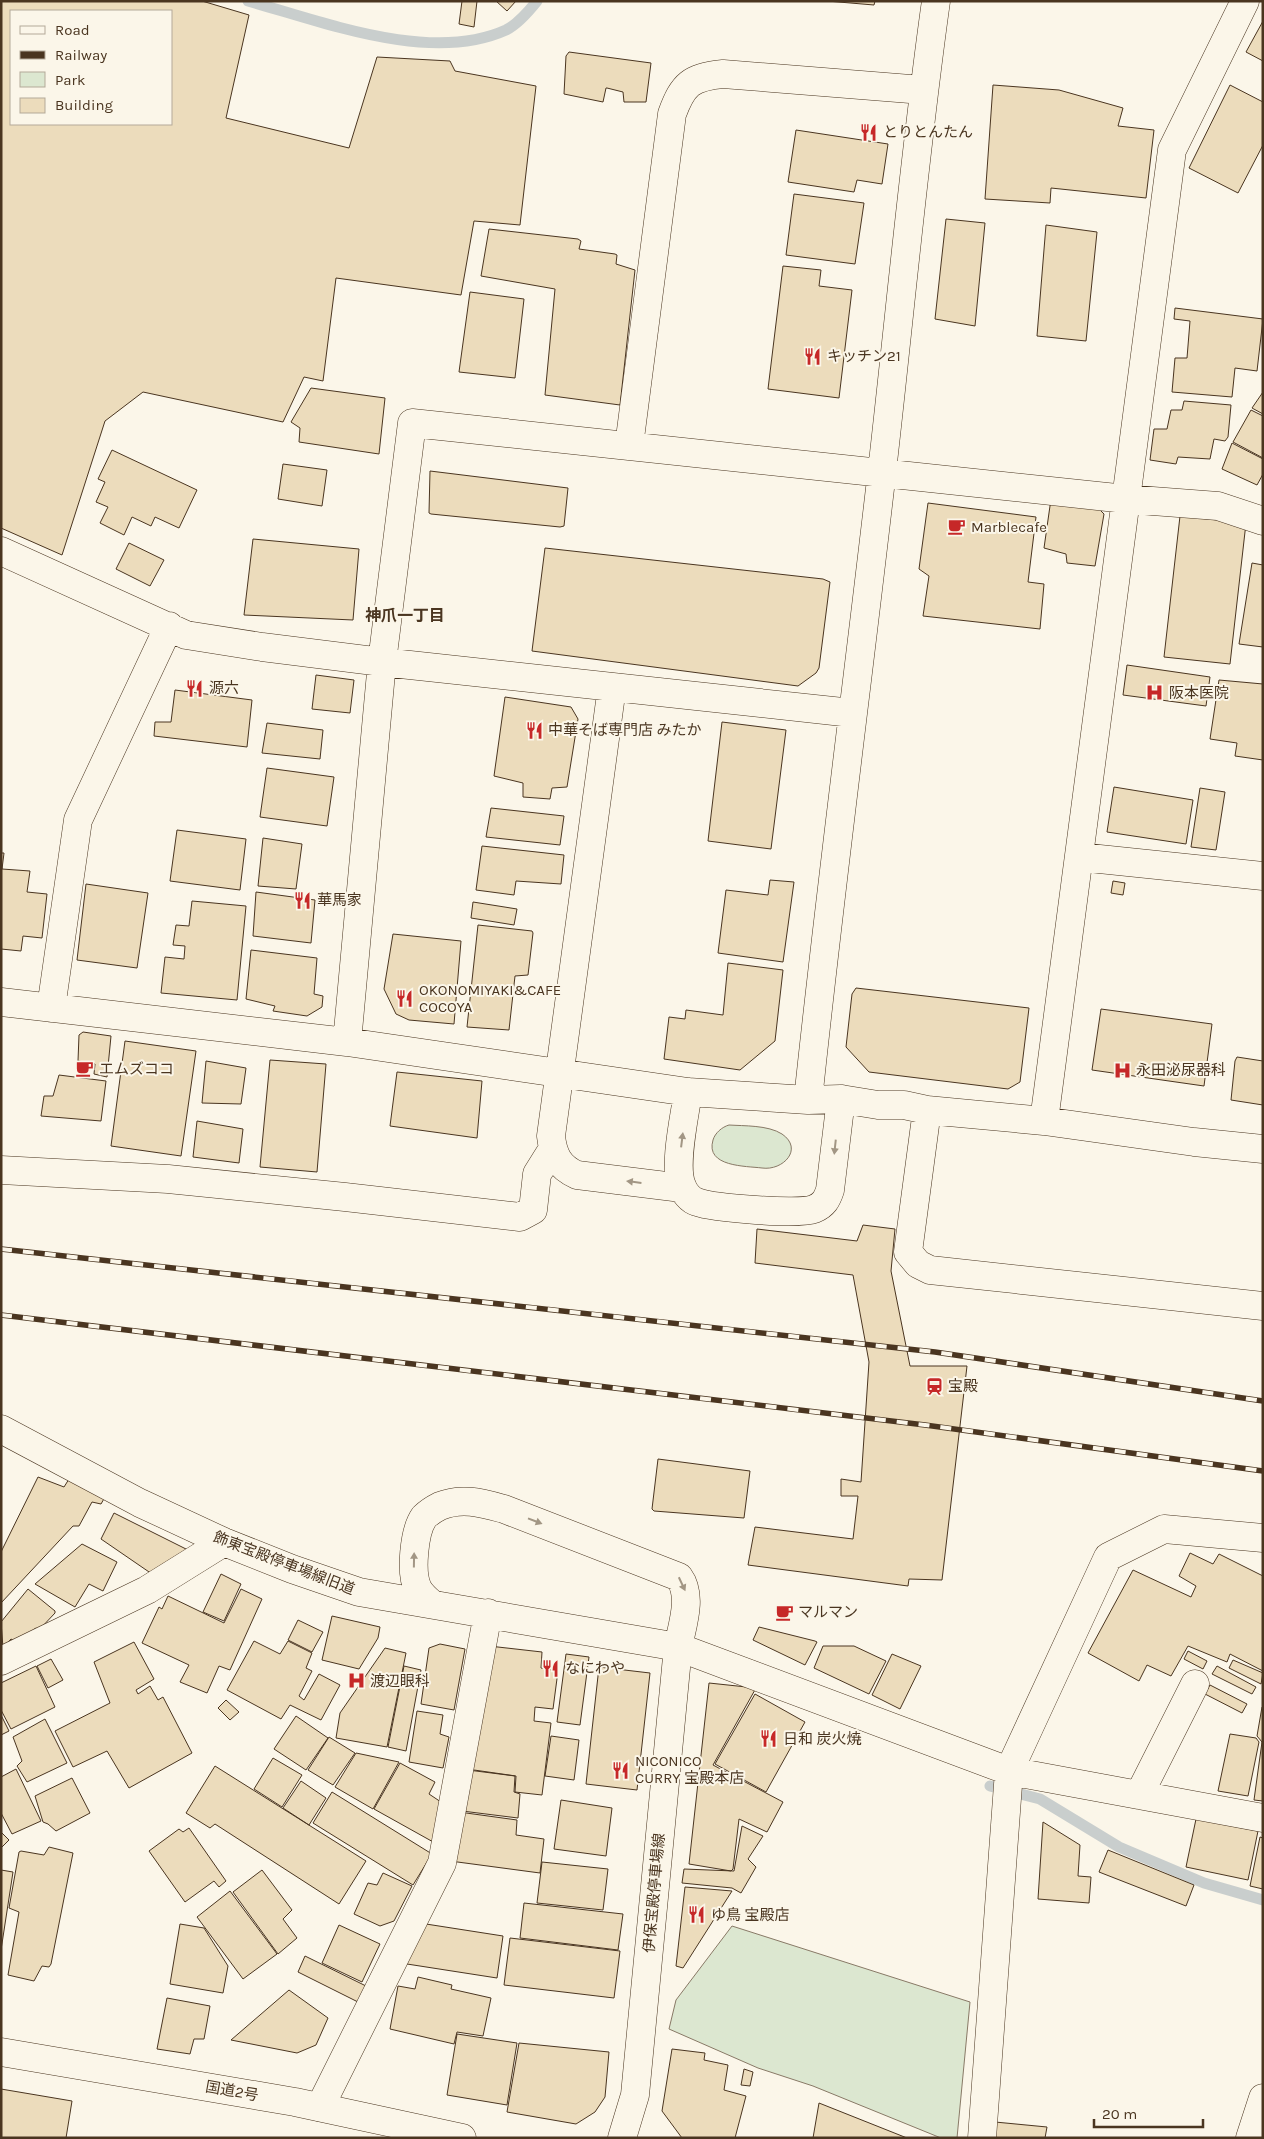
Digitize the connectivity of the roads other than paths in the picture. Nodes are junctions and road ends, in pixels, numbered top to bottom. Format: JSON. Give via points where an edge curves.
{"nodes":[{"id":1,"x":936,"y":1,"type":"edge"},
{"id":2,"x":1245,"y":1,"type":"edge"},
{"id":3,"x":923,"y":90,"type":"junction"},
{"id":4,"x":629,"y":446,"type":"junction"},
{"id":5,"x":882,"y":472,"type":"junction"},
{"id":6,"x":1126,"y":499,"type":"junction"},
{"id":7,"x":1263,"y":521,"type":"edge"},
{"id":8,"x":1,"y":551,"type":"edge"},
{"id":9,"x":169,"y":626,"type":"junction"},
{"id":10,"x":382,"y":662,"type":"junction"},
{"id":11,"x":612,"y":687,"type":"junction"},
{"id":12,"x":852,"y":713,"type":"junction"},
{"id":13,"x":1080,"y":857,"type":"junction"},
{"id":14,"x":1263,"y":876,"type":"edge"},
{"id":15,"x":1,"y":1002,"type":"edge"},
{"id":16,"x":51,"y":1008,"type":"junction"},
{"id":17,"x":347,"y":1042,"type":"junction"},
{"id":18,"x":560,"y":1072,"type":"junction"},
{"id":19,"x":688,"y":1092,"type":"junction"},
{"id":20,"x":840,"y":1099,"type":"junction"},
{"id":21,"x":808,"y":1100,"type":"junction"},
{"id":22,"x":927,"y":1110,"type":"junction"},
{"id":23,"x":1044,"y":1121,"type":"junction"},
{"id":24,"x":1263,"y":1149,"type":"edge"},
{"id":25,"x":552,"y":1150,"type":"junction"},
{"id":26,"x":1,"y":1170,"type":"edge"},
{"id":27,"x":682,"y":1188,"type":"junction"},
{"id":28,"x":1263,"y":1306,"type":"edge"},
{"id":29,"x":1,"y":1429,"type":"edge"},
{"id":30,"x":1263,"y":1538,"type":"edge"},
{"id":31,"x":224,"y":1542,"type":"junction"},
{"id":32,"x":431,"y":1603,"type":"junction"},
{"id":33,"x":488,"y":1613,"type":"junction"},
{"id":34,"x":678,"y":1647,"type":"junction"},
{"id":35,"x":1,"y":1660,"type":"edge"},
{"id":36,"x":1195,"y":1684,"type":"dead end"},
{"id":37,"x":1009,"y":1771,"type":"junction"},
{"id":38,"x":1139,"y":1795,"type":"junction"},
{"id":39,"x":1263,"y":1818,"type":"edge"},
{"id":40,"x":1,"y":2052,"type":"edge"},
{"id":41,"x":1263,"y":2098,"type":"edge"},
{"id":42,"x":320,"y":2107,"type":"junction"},
{"id":43,"x":462,"y":2138,"type":"edge"},
{"id":44,"x":622,"y":2138,"type":"edge"},
{"id":45,"x":982,"y":2138,"type":"edge"},
{"id":46,"x":1250,"y":2138,"type":"edge"}],
"edges":[{"from":1,"to":3,"type":"main road"},
{"from":2,"to":6,"type":"main road","via":[[1172,150]]},
{"from":3,"to":4,"type":"main road","via":[[723,74],[690,82],[680,94],[672,114]]},
{"from":3,"to":5,"type":"main road"},
{"from":4,"to":5,"type":"main road"},
{"from":4,"to":10,"type":"main road","via":[[412,422]]},
{"from":5,"to":6,"type":"main road"},
{"from":5,"to":12,"type":"main road"},
{"from":6,"to":7,"type":"main road","via":[[1218,506]]},
{"from":6,"to":13,"type":"main road"},
{"from":8,"to":9,"type":"main road"},
{"from":9,"to":10,"type":"main road","via":[[186,635],[262,648]]},
{"from":9,"to":16,"type":"main road","via":[[78,820]]},
{"from":10,"to":11,"type":"main road"},
{"from":10,"to":17,"type":"main road"},
{"from":11,"to":12,"type":"main road"},
{"from":11,"to":18,"type":"main road"},
{"from":12,"to":21,"type":"main road"},
{"from":13,"to":14,"type":"main road"},
{"from":13,"to":23,"type":"main road"},
{"from":15,"to":16,"type":"main road"},
{"from":16,"to":17,"type":"main road"},
{"from":17,"to":18,"type":"main road"},
{"from":18,"to":19,"type":"main road"},
{"from":18,"to":25,"type":"main road"},
{"from":19,"to":21,"type":"main road"},
{"from":27,"to":19,"type":"main road","one_way":true,"via":[[678,1170]]},
{"from":20,"to":21,"type":"main road"},
{"from":20,"to":22,"type":"main road"},
{"from":20,"to":27,"type":"main road","one_way":true,"via":[[830,1190],[826,1202],[814,1210],[792,1213],[705,1204],[691,1198]]},
{"from":22,"to":23,"type":"main road"},
{"from":22,"to":28,"type":"main road","via":[[908,1252],[918,1264],[930,1270]]},
{"from":23,"to":24,"type":"main road"},
{"from":25,"to":26,"type":"main road","via":[[537,1174],[534,1210],[520,1217],[168,1179]]},
{"from":27,"to":25,"type":"main road","one_way":true,"via":[[577,1175],[567,1171],[556,1160]]},
{"from":29,"to":31,"type":"main road","name":"飾東宝殿停車場線旧道"},
{"from":30,"to":37,"type":"main road","via":[[1164,1529],[1108,1557]]},
{"from":31,"to":32,"type":"main road","name":"飾東宝殿停車場線旧道","via":[[359,1592]]},
{"from":31,"to":35,"type":"main road","via":[[147,1590]]},
{"from":32,"to":33,"type":"main road","name":"飾東宝殿停車場線旧道"},
{"from":32,"to":34,"type":"main road","name":"伊保宝殿停車場線","one_way":true,"via":[[417,1587],[414,1564],[417,1536],[424,1517],[455,1501],[475,1501],[504,1509],[679,1577],[686,1598]]},
{"from":33,"to":34,"type":"main road","name":"飾東宝殿停車場線旧道"},
{"from":33,"to":42,"type":"main road","via":[[442,1863]]},
{"from":34,"to":37,"type":"main road","name":"飾東宝殿停車場線旧道"},
{"from":34,"to":44,"type":"main road","name":"伊保宝殿停車場線","via":[[635,2095]]},
{"from":36,"to":38,"type":"main road"},
{"from":37,"to":38,"type":"main road","name":"飾東宝殿停車場線旧道"},
{"from":37,"to":45,"type":"main road"},
{"from":38,"to":39,"type":"main road","name":"飾東宝殿停車場線旧道"},
{"from":40,"to":42,"type":"main road","name":"国道2号"},
{"from":41,"to":46,"type":"main road"},
{"from":42,"to":43,"type":"main road","name":"国道2号"}]}
